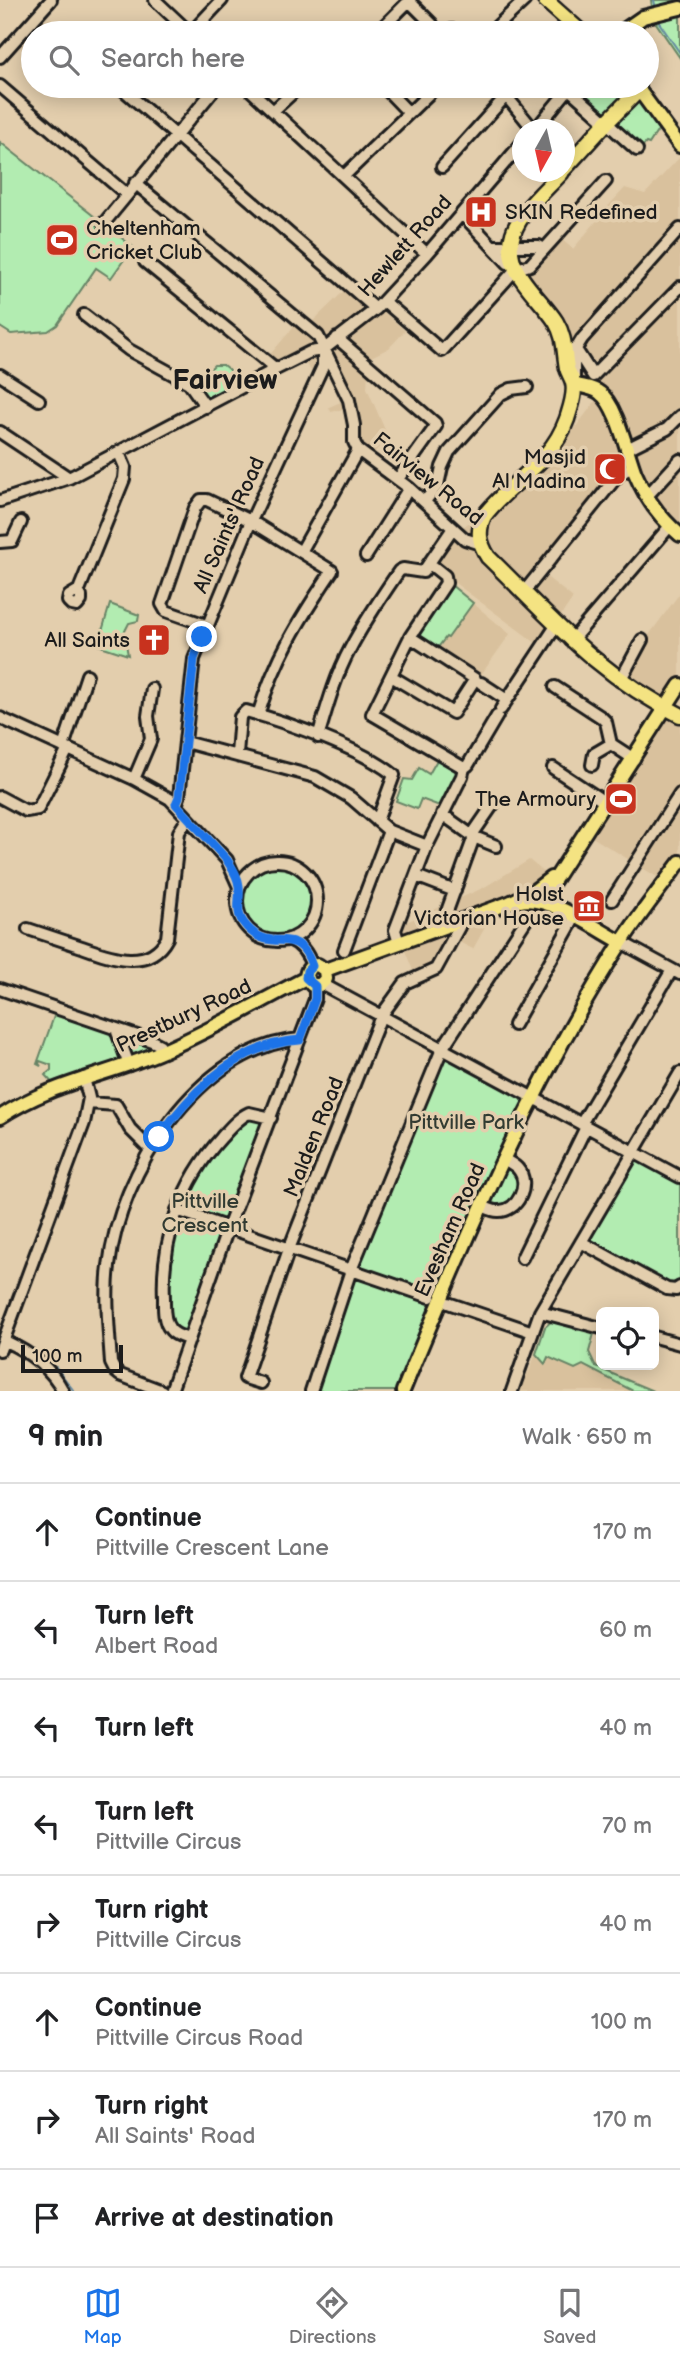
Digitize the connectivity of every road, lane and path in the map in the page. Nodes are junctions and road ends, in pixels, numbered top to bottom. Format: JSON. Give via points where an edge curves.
{"nodes":[{"id":1,"x":51,"y":0,"type":"edge"},
{"id":2,"x":155,"y":0,"type":"edge"},
{"id":3,"x":222,"y":0,"type":"edge"},
{"id":4,"x":409,"y":0,"type":"edge"},
{"id":5,"x":545,"y":0,"type":"edge"},
{"id":6,"x":517,"y":3,"type":"edge"},
{"id":7,"x":680,"y":8,"type":"edge"},
{"id":8,"x":32,"y":21,"type":"edge"},
{"id":9,"x":178,"y":21,"type":"edge"},
{"id":10,"x":202,"y":21,"type":"edge"},
{"id":11,"x":389,"y":21,"type":"edge"},
{"id":12,"x":429,"y":21,"type":"edge"},
{"id":13,"x":501,"y":21,"type":"edge"},
{"id":14,"x":569,"y":21,"type":"edge"},
{"id":15,"x":637,"y":21,"type":"edge"},
{"id":16,"x":21,"y":34,"type":"edge"},
{"id":17,"x":0,"y":57,"type":"edge"},
{"id":18,"x":0,"y":86,"type":"edge"},
{"id":19,"x":132,"y":98,"type":"edge"},
{"id":20,"x":206,"y":98,"type":"edge"},
{"id":21,"x":259,"y":98,"type":"edge"},
{"id":22,"x":287,"y":98,"type":"edge"},
{"id":23,"x":395,"y":98,"type":"edge"},
{"id":24,"x":425,"y":98,"type":"edge"},
{"id":25,"x":498,"y":98,"type":"edge"},
{"id":26,"x":510,"y":98,"type":"edge"},
{"id":27,"x":561,"y":98,"type":"edge"},
{"id":28,"x":582,"y":98,"type":"edge"},
{"id":29,"x":628,"y":98,"type":"edge"},
{"id":30,"x":644,"y":98,"type":"edge"},
{"id":31,"x":273,"y":111,"type":"junction"},
{"id":32,"x":409,"y":113,"type":"junction"},
{"id":33,"x":526,"y":119,"type":"edge"},
{"id":34,"x":543,"y":119,"type":"edge"},
{"id":35,"x":607,"y":122,"type":"junction"},
{"id":36,"x":174,"y":135,"type":"junction"},
{"id":37,"x":680,"y":146,"type":"edge"},
{"id":38,"x":638,"y":150,"type":"dead end"},
{"id":39,"x":512,"y":156,"type":"edge"},
{"id":40,"x":575,"y":157,"type":"edge"},
{"id":41,"x":442,"y":167,"type":"dead end"},
{"id":42,"x":344,"y":176,"type":"junction"},
{"id":43,"x":606,"y":181,"type":"dead end"},
{"id":44,"x":553,"y":182,"type":"edge"},
{"id":45,"x":135,"y":183,"type":"junction"},
{"id":46,"x":126,"y":194,"type":"junction"},
{"id":47,"x":461,"y":214,"type":"junction"},
{"id":48,"x":104,"y":223,"type":"dead end"},
{"id":49,"x":680,"y":229,"type":"edge"},
{"id":50,"x":511,"y":245,"type":"junction"},
{"id":51,"x":492,"y":246,"type":"junction"},
{"id":52,"x":544,"y":249,"type":"junction"},
{"id":53,"x":428,"y":254,"type":"junction"},
{"id":54,"x":145,"y":262,"type":"dead end"},
{"id":55,"x":514,"y":266,"type":"junction"},
{"id":56,"x":680,"y":287,"type":"edge"},
{"id":57,"x":380,"y":305,"type":"junction"},
{"id":58,"x":85,"y":315,"type":"dead end"},
{"id":59,"x":337,"y":338,"type":"junction"},
{"id":60,"x":574,"y":342,"type":"junction"},
{"id":61,"x":323,"y":350,"type":"junction"},
{"id":62,"x":276,"y":369,"type":"junction"},
{"id":63,"x":2,"y":380,"type":"edge"},
{"id":64,"x":574,"y":389,"type":"junction"},
{"id":65,"x":522,"y":391,"type":"dead end"},
{"id":66,"x":39,"y":400,"type":"dead end"},
{"id":67,"x":206,"y":407,"type":"junction"},
{"id":68,"x":680,"y":415,"type":"edge"},
{"id":69,"x":0,"y":432,"type":"edge"},
{"id":70,"x":627,"y":449,"type":"junction"},
{"id":71,"x":358,"y":450,"type":"junction"},
{"id":72,"x":119,"y":453,"type":"junction"},
{"id":73,"x":680,"y":460,"type":"edge"},
{"id":74,"x":633,"y":467,"type":"junction"},
{"id":75,"x":69,"y":478,"type":"junction"},
{"id":76,"x":398,"y":479,"type":"junction"},
{"id":77,"x":410,"y":488,"type":"junction"},
{"id":78,"x":647,"y":496,"type":"junction"},
{"id":79,"x":0,"y":501,"type":"edge"},
{"id":80,"x":425,"y":501,"type":"junction"},
{"id":81,"x":251,"y":521,"type":"junction"},
{"id":82,"x":20,"y":523,"type":"dead end"},
{"id":83,"x":453,"y":528,"type":"junction"},
{"id":84,"x":676,"y":532,"type":"edge"},
{"id":85,"x":0,"y":542,"type":"edge"},
{"id":86,"x":481,"y":544,"type":"junction"},
{"id":87,"x":302,"y":550,"type":"junction"},
{"id":88,"x":366,"y":556,"type":"dead end"},
{"id":89,"x":430,"y":564,"type":"junction"},
{"id":90,"x":524,"y":592,"type":"junction"},
{"id":91,"x":78,"y":593,"type":"dead end"},
{"id":92,"x":206,"y":625,"type":"junction"},
{"id":93,"x":556,"y":626,"type":"junction"},
{"id":94,"x":410,"y":638,"type":"junction"},
{"id":95,"x":642,"y":640,"type":"dead end"},
{"id":96,"x":571,"y":641,"type":"junction"},
{"id":97,"x":87,"y":675,"type":"dead end"},
{"id":98,"x":390,"y":676,"type":"junction"},
{"id":99,"x":478,"y":681,"type":"junction"},
{"id":100,"x":620,"y":681,"type":"junction"},
{"id":101,"x":680,"y":685,"type":"edge"},
{"id":102,"x":555,"y":687,"type":"dead end"},
{"id":103,"x":154,"y":697,"type":"dead end"},
{"id":104,"x":665,"y":707,"type":"junction"},
{"id":105,"x":501,"y":708,"type":"junction"},
{"id":106,"x":258,"y":715,"type":"junction"},
{"id":107,"x":680,"y":715,"type":"edge"},
{"id":108,"x":0,"y":719,"type":"edge"},
{"id":109,"x":318,"y":737,"type":"junction"},
{"id":110,"x":185,"y":742,"type":"junction"},
{"id":111,"x":611,"y":744,"type":"junction"},
{"id":112,"x":65,"y":748,"type":"junction"},
{"id":113,"x":236,"y":754,"type":"junction"},
{"id":114,"x":634,"y":759,"type":"junction"},
{"id":115,"x":592,"y":765,"type":"dead end"},
{"id":116,"x":464,"y":768,"type":"junction"},
{"id":117,"x":553,"y":768,"type":"dead end"},
{"id":118,"x":134,"y":779,"type":"junction"},
{"id":119,"x":680,"y":794,"type":"edge"},
{"id":120,"x":0,"y":797,"type":"edge"},
{"id":121,"x":495,"y":803,"type":"dead end"},
{"id":122,"x":606,"y":803,"type":"junction"},
{"id":123,"x":176,"y":804,"type":"junction"},
{"id":124,"x":442,"y":814,"type":"junction"},
{"id":125,"x":188,"y":818,"type":"junction"},
{"id":126,"x":377,"y":821,"type":"junction"},
{"id":127,"x":389,"y":831,"type":"junction"},
{"id":128,"x":473,"y":836,"type":"junction"},
{"id":129,"x":427,"y":846,"type":"junction"},
{"id":130,"x":496,"y":846,"type":"dead end"},
{"id":131,"x":227,"y":860,"type":"junction"},
{"id":132,"x":680,"y":862,"type":"edge"},
{"id":133,"x":254,"y":868,"type":"junction"},
{"id":134,"x":560,"y":873,"type":"junction"},
{"id":135,"x":416,"y":876,"type":"junction"},
{"id":136,"x":239,"y":887,"type":"junction"},
{"id":137,"x":455,"y":891,"type":"junction"},
{"id":138,"x":612,"y":900,"type":"dead end"},
{"id":139,"x":509,"y":903,"type":"junction"},
{"id":140,"x":552,"y":905,"type":"junction"},
{"id":141,"x":530,"y":914,"type":"dead end"},
{"id":142,"x":575,"y":917,"type":"junction"},
{"id":143,"x":453,"y":923,"type":"junction"},
{"id":144,"x":29,"y":929,"type":"dead end"},
{"id":145,"x":301,"y":933,"type":"junction"},
{"id":146,"x":289,"y":939,"type":"junction"},
{"id":147,"x":621,"y":942,"type":"junction"},
{"id":148,"x":399,"y":943,"type":"junction"},
{"id":149,"x":301,"y":946,"type":"junction"},
{"id":150,"x":344,"y":950,"type":"dead end"},
{"id":151,"x":312,"y":966,"type":"junction"},
{"id":152,"x":325,"y":970,"type":"junction"},
{"id":153,"x":676,"y":972,"type":"edge"},
{"id":154,"x":314,"y":983,"type":"junction"},
{"id":155,"x":0,"y":989,"type":"edge"},
{"id":156,"x":381,"y":1016,"type":"junction"},
{"id":157,"x":514,"y":1025,"type":"dead end"},
{"id":158,"x":116,"y":1029,"type":"junction"},
{"id":159,"x":300,"y":1040,"type":"junction"},
{"id":160,"x":442,"y":1049,"type":"junction"},
{"id":161,"x":164,"y":1051,"type":"junction"},
{"id":162,"x":129,"y":1065,"type":"junction"},
{"id":163,"x":679,"y":1076,"type":"edge"},
{"id":164,"x":85,"y":1078,"type":"junction"},
{"id":165,"x":533,"y":1098,"type":"junction"},
{"id":166,"x":89,"y":1102,"type":"junction"},
{"id":167,"x":0,"y":1117,"type":"edge"},
{"id":168,"x":271,"y":1118,"type":"junction"},
{"id":169,"x":584,"y":1125,"type":"junction"},
{"id":170,"x":150,"y":1149,"type":"junction"},
{"id":171,"x":635,"y":1150,"type":"junction"},
{"id":172,"x":504,"y":1159,"type":"junction"},
{"id":173,"x":680,"y":1177,"type":"edge"},
{"id":174,"x":482,"y":1206,"type":"junction"},
{"id":175,"x":177,"y":1210,"type":"junction"},
{"id":176,"x":228,"y":1228,"type":"junction"},
{"id":177,"x":581,"y":1242,"type":"junction"},
{"id":178,"x":289,"y":1249,"type":"junction"},
{"id":179,"x":522,"y":1258,"type":"dead end"},
{"id":180,"x":351,"y":1270,"type":"junction"},
{"id":181,"x":680,"y":1287,"type":"edge"},
{"id":182,"x":430,"y":1297,"type":"dead end"},
{"id":183,"x":448,"y":1303,"type":"dead end"},
{"id":184,"x":540,"y":1312,"type":"junction"},
{"id":185,"x":596,"y":1327,"type":"edge"},
{"id":186,"x":533,"y":1332,"type":"junction"},
{"id":187,"x":659,"y":1338,"type":"edge"},
{"id":188,"x":189,"y":1339,"type":"junction"},
{"id":189,"x":680,"y":1344,"type":"edge"},
{"id":190,"x":2,"y":1345,"type":"edge"},
{"id":191,"x":261,"y":1383,"type":"dead end"},
{"id":192,"x":64,"y":1391,"type":"edge"},
{"id":193,"x":162,"y":1391,"type":"edge"},
{"id":194,"x":171,"y":1391,"type":"edge"},
{"id":195,"x":311,"y":1391,"type":"edge"},
{"id":196,"x":403,"y":1391,"type":"edge"},
{"id":197,"x":512,"y":1391,"type":"edge"}],
"edges":[{"from":1,"to":8,"type":"street"},
{"from":2,"to":9,"type":"street"},
{"from":3,"to":10,"type":"street"},
{"from":4,"to":11,"type":"street"},
{"from":4,"to":12,"type":"street"},
{"from":5,"to":14,"type":"highway"},
{"from":6,"to":13,"type":"street"},
{"from":7,"to":15,"type":"main road"},
{"from":16,"to":17,"type":"street"},
{"from":18,"to":46,"type":"street"},
{"from":19,"to":36,"type":"street"},
{"from":20,"to":36,"type":"street"},
{"from":21,"to":31,"type":"street"},
{"from":22,"to":31,"type":"street"},
{"from":23,"to":32,"type":"street"},
{"from":24,"to":32,"type":"street"},
{"from":25,"to":41,"type":"street"},
{"from":26,"to":33,"type":"street"},
{"from":27,"to":34,"type":"street"},
{"from":28,"to":35,"type":"street"},
{"from":29,"to":35,"type":"highway"},
{"from":30,"to":37,"type":"main road"},
{"from":31,"to":42,"type":"street"},
{"from":32,"to":42,"type":"street"},
{"from":35,"to":38,"type":"street"},
{"from":35,"to":40,"type":"highway"},
{"from":36,"to":45,"type":"street"},
{"from":36,"to":57,"type":"street"},
{"from":39,"to":47,"type":"street","name":"Hewlett Road"},
{"from":42,"to":53,"type":"street"},
{"from":43,"to":52,"type":"street"},
{"from":44,"to":50,"type":"highway","via":[[519,221]]},
{"from":45,"to":46,"type":"street"},
{"from":45,"to":61,"type":"street","name":"Fairview Road","via":[[318,336]]},
{"from":46,"to":48,"type":"street"},
{"from":47,"to":51,"type":"street"},
{"from":47,"to":53,"type":"street","name":"Hewlett Road"},
{"from":49,"to":60,"type":"street"},
{"from":50,"to":51,"type":"street"},
{"from":50,"to":52,"type":"street"},
{"from":50,"to":55,"type":"highway"},
{"from":51,"to":55,"type":"street"},
{"from":52,"to":55,"type":"street","via":[[530,265]]},
{"from":53,"to":57,"type":"street","name":"Hewlett Road"},
{"from":54,"to":62,"type":"street"},
{"from":55,"to":57,"type":"street","via":[[442,351]]},
{"from":55,"to":60,"type":"highway"},
{"from":56,"to":60,"type":"street","via":[[593,376]]},
{"from":57,"to":59,"type":"street","name":"Hewlett Road"},
{"from":58,"to":67,"type":"street","via":[[129,350],[190,383]]},
{"from":59,"to":61,"type":"street","name":"Hewlett Road"},
{"from":59,"to":76,"type":"street","via":[[435,423]]},
{"from":60,"to":64,"type":"highway","via":[[568,371]]},
{"from":61,"to":62,"type":"street","name":"Hewlett Road"},
{"from":61,"to":71,"type":"street","name":"Fairview Road","via":[[349,400]]},
{"from":61,"to":81,"type":"street","name":"All Saints' Road","via":[[323,366]]},
{"from":62,"to":67,"type":"street","name":"Hewlett Road"},
{"from":63,"to":66,"type":"street"},
{"from":64,"to":70,"type":"main road","via":[[603,395]]},
{"from":64,"to":86,"type":"highway","via":[[552,447],[484,516]]},
{"from":65,"to":80,"type":"street","via":[[501,394],[453,447],[438,485]]},
{"from":67,"to":72,"type":"street","name":"Hewlett Road"},
{"from":68,"to":70,"type":"street","via":[[667,429]]},
{"from":69,"to":75,"type":"street"},
{"from":70,"to":74,"type":"main road"},
{"from":71,"to":76,"type":"street","name":"Fairview Road"},
{"from":71,"to":87,"type":"street"},
{"from":72,"to":75,"type":"street","name":"Hewlett Road"},
{"from":72,"to":91,"type":"street","via":[[125,475]]},
{"from":73,"to":78,"type":"street"},
{"from":74,"to":78,"type":"main road"},
{"from":74,"to":90,"type":"street","via":[[619,474]]},
{"from":75,"to":79,"type":"street","name":"Hewlett Road"},
{"from":76,"to":77,"type":"street","name":"Fairview Road"},
{"from":77,"to":80,"type":"street","name":"Fairview Road"},
{"from":77,"to":88,"type":"street"},
{"from":78,"to":84,"type":"main road"},
{"from":80,"to":83,"type":"street","name":"Fairview Road"},
{"from":81,"to":87,"type":"street"},
{"from":81,"to":92,"type":"street","name":"All Saints' Road"},
{"from":81,"to":92,"type":"street","via":[[207,500],[196,506],[162,604],[166,611]]},
{"from":82,"to":85,"type":"street","via":[[12,541]]},
{"from":83,"to":86,"type":"street","name":"Fairview Road"},
{"from":83,"to":89,"type":"street"},
{"from":84,"to":96,"type":"street"},
{"from":86,"to":90,"type":"highway","name":"Fairview Road"},
{"from":87,"to":106,"type":"street","via":[[332,570],[288,639]]},
{"from":89,"to":94,"type":"street","via":[[445,576],[446,583]]},
{"from":89,"to":109,"type":"street","via":[[422,573],[399,571],[370,615],[335,682]]},
{"from":90,"to":93,"type":"highway","name":"Fairview Road"},
{"from":92,"to":110,"type":"street","name":"All Saints' Road","via":[[194,659]]},
{"from":93,"to":96,"type":"highway","name":"Fairview Road"},
{"from":93,"to":105,"type":"street"},
{"from":94,"to":98,"type":"street"},
{"from":94,"to":99,"type":"street"},
{"from":95,"to":100,"type":"street"},
{"from":96,"to":100,"type":"highway","name":"Fairview Road"},
{"from":97,"to":112,"type":"street"},
{"from":98,"to":99,"type":"street","via":[[453,713]]},
{"from":98,"to":116,"type":"street","via":[[372,714]]},
{"from":99,"to":105,"type":"street"},
{"from":100,"to":104,"type":"highway","name":"Fairview Road"},
{"from":101,"to":104,"type":"main road"},
{"from":102,"to":111,"type":"street","via":[[601,716]]},
{"from":103,"to":118,"type":"street","via":[[149,744]]},
{"from":104,"to":107,"type":"highway","name":"Fairview Road"},
{"from":104,"to":114,"type":"main road"},
{"from":105,"to":116,"type":"street"},
{"from":106,"to":109,"type":"street"},
{"from":106,"to":113,"type":"street","via":[[246,711],[241,715]]},
{"from":108,"to":112,"type":"street"},
{"from":109,"to":126,"type":"street","via":[[393,774]]},
{"from":110,"to":113,"type":"street"},
{"from":110,"to":123,"type":"street","name":"All Saints' Road"},
{"from":111,"to":114,"type":"street"},
{"from":111,"to":115,"type":"street","via":[[594,754]]},
{"from":112,"to":118,"type":"street"},
{"from":112,"to":120,"type":"street","via":[[38,809],[26,811]]},
{"from":113,"to":126,"type":"street","via":[[315,777],[351,798]]},
{"from":114,"to":122,"type":"main road"},
{"from":116,"to":124,"type":"street"},
{"from":117,"to":122,"type":"street"},
{"from":118,"to":123,"type":"street"},
{"from":119,"to":138,"type":"street"},
{"from":121,"to":128,"type":"street","name":"Malden Road"},
{"from":122,"to":134,"type":"main road"},
{"from":123,"to":125,"type":"street"},
{"from":124,"to":128,"type":"street"},
{"from":124,"to":129,"type":"street"},
{"from":125,"to":131,"type":"street"},
{"from":125,"to":144,"type":"street","via":[[179,831],[167,937],[149,955],[117,959]]},
{"from":126,"to":127,"type":"street"},
{"from":127,"to":129,"type":"street"},
{"from":127,"to":150,"type":"street"},
{"from":128,"to":130,"type":"street"},
{"from":128,"to":137,"type":"street","name":"Malden Road"},
{"from":129,"to":135,"type":"street"},
{"from":131,"to":133,"type":"street"},
{"from":131,"to":136,"type":"street"},
{"from":132,"to":147,"type":"main road","name":"Evesham Road"},
{"from":133,"to":136,"type":"street"},
{"from":133,"to":145,"type":"street","via":[[282,861],[310,878],[317,907]]},
{"from":134,"to":139,"type":"main road"},
{"from":134,"to":140,"type":"main road","via":[[548,892]]},
{"from":135,"to":137,"type":"street"},
{"from":135,"to":148,"type":"street","via":[[395,930]]},
{"from":136,"to":146,"type":"street","via":[[238,911],[250,930],[265,939]]},
{"from":137,"to":143,"type":"street","name":"Malden Road","via":[[446,914]]},
{"from":139,"to":140,"type":"main road","via":[[528,899]]},
{"from":139,"to":143,"type":"main road"},
{"from":140,"to":142,"type":"main road"},
{"from":141,"to":160,"type":"street"},
{"from":142,"to":147,"type":"main road"},
{"from":142,"to":157,"type":"street"},
{"from":143,"to":148,"type":"main road"},
{"from":143,"to":156,"type":"street","name":"Malden Road","via":[[459,928],[435,970],[405,983]]},
{"from":145,"to":146,"type":"street"},
{"from":145,"to":149,"type":"street"},
{"from":146,"to":149,"type":"street"},
{"from":147,"to":153,"type":"street"},
{"from":147,"to":165,"type":"main road","name":"Evesham Road"},
{"from":148,"to":152,"type":"main road"},
{"from":149,"to":151,"type":"street"},
{"from":151,"to":152,"type":"main road"},
{"from":151,"to":154,"type":"main road","via":[[307,971]]},
{"from":152,"to":154,"type":"main road","via":[[327,976]]},
{"from":153,"to":169,"type":"street"},
{"from":154,"to":156,"type":"street"},
{"from":154,"to":159,"type":"street","via":[[315,999]]},
{"from":154,"to":161,"type":"main road","name":"Prestbury Road"},
{"from":155,"to":158,"type":"street"},
{"from":156,"to":160,"type":"street"},
{"from":156,"to":178,"type":"street","name":"Malden Road"},
{"from":158,"to":161,"type":"street","via":[[160,1045]]},
{"from":158,"to":162,"type":"street"},
{"from":159,"to":168,"type":"street"},
{"from":159,"to":170,"type":"street","via":[[279,1041],[224,1070],[188,1100]]},
{"from":160,"to":165,"type":"street"},
{"from":160,"to":180,"type":"street"},
{"from":161,"to":162,"type":"main road","name":"Prestbury Road"},
{"from":162,"to":164,"type":"main road","name":"Prestbury Road"},
{"from":163,"to":171,"type":"street"},
{"from":164,"to":166,"type":"street"},
{"from":164,"to":167,"type":"main road","name":"Prestbury Road","via":[[46,1091]]},
{"from":165,"to":169,"type":"street"},
{"from":165,"to":172,"type":"main road","name":"Evesham Road"},
{"from":166,"to":170,"type":"street","via":[[116,1105],[130,1129]]},
{"from":166,"to":190,"type":"street"},
{"from":168,"to":175,"type":"street","via":[[249,1113],[232,1126],[199,1166]]},
{"from":168,"to":176,"type":"street"},
{"from":169,"to":171,"type":"street"},
{"from":169,"to":179,"type":"street"},
{"from":170,"to":193,"type":"street","via":[[125,1198],[109,1266],[107,1299],[115,1371]]},
{"from":171,"to":173,"type":"street"},
{"from":171,"to":177,"type":"street"},
{"from":172,"to":174,"type":"main road","name":"Evesham Road"},
{"from":172,"to":174,"type":"street","via":[[520,1172],[520,1197],[504,1211]]},
{"from":174,"to":196,"type":"main road","name":"Evesham Road"},
{"from":175,"to":176,"type":"street"},
{"from":175,"to":188,"type":"street","via":[[166,1254],[164,1300],[168,1328]]},
{"from":176,"to":178,"type":"street"},
{"from":176,"to":188,"type":"street"},
{"from":177,"to":181,"type":"street","via":[[667,1289]]},
{"from":177,"to":184,"type":"street"},
{"from":178,"to":180,"type":"street"},
{"from":178,"to":191,"type":"street","name":"Malden Road","via":[[245,1378]]},
{"from":180,"to":182,"type":"street"},
{"from":180,"to":195,"type":"street"},
{"from":183,"to":186,"type":"street"},
{"from":184,"to":185,"type":"street"},
{"from":184,"to":186,"type":"street"},
{"from":186,"to":197,"type":"street"},
{"from":187,"to":189,"type":"street"},
{"from":188,"to":194,"type":"street"},
{"from":190,"to":192,"type":"street","via":[[27,1351]]}]}
